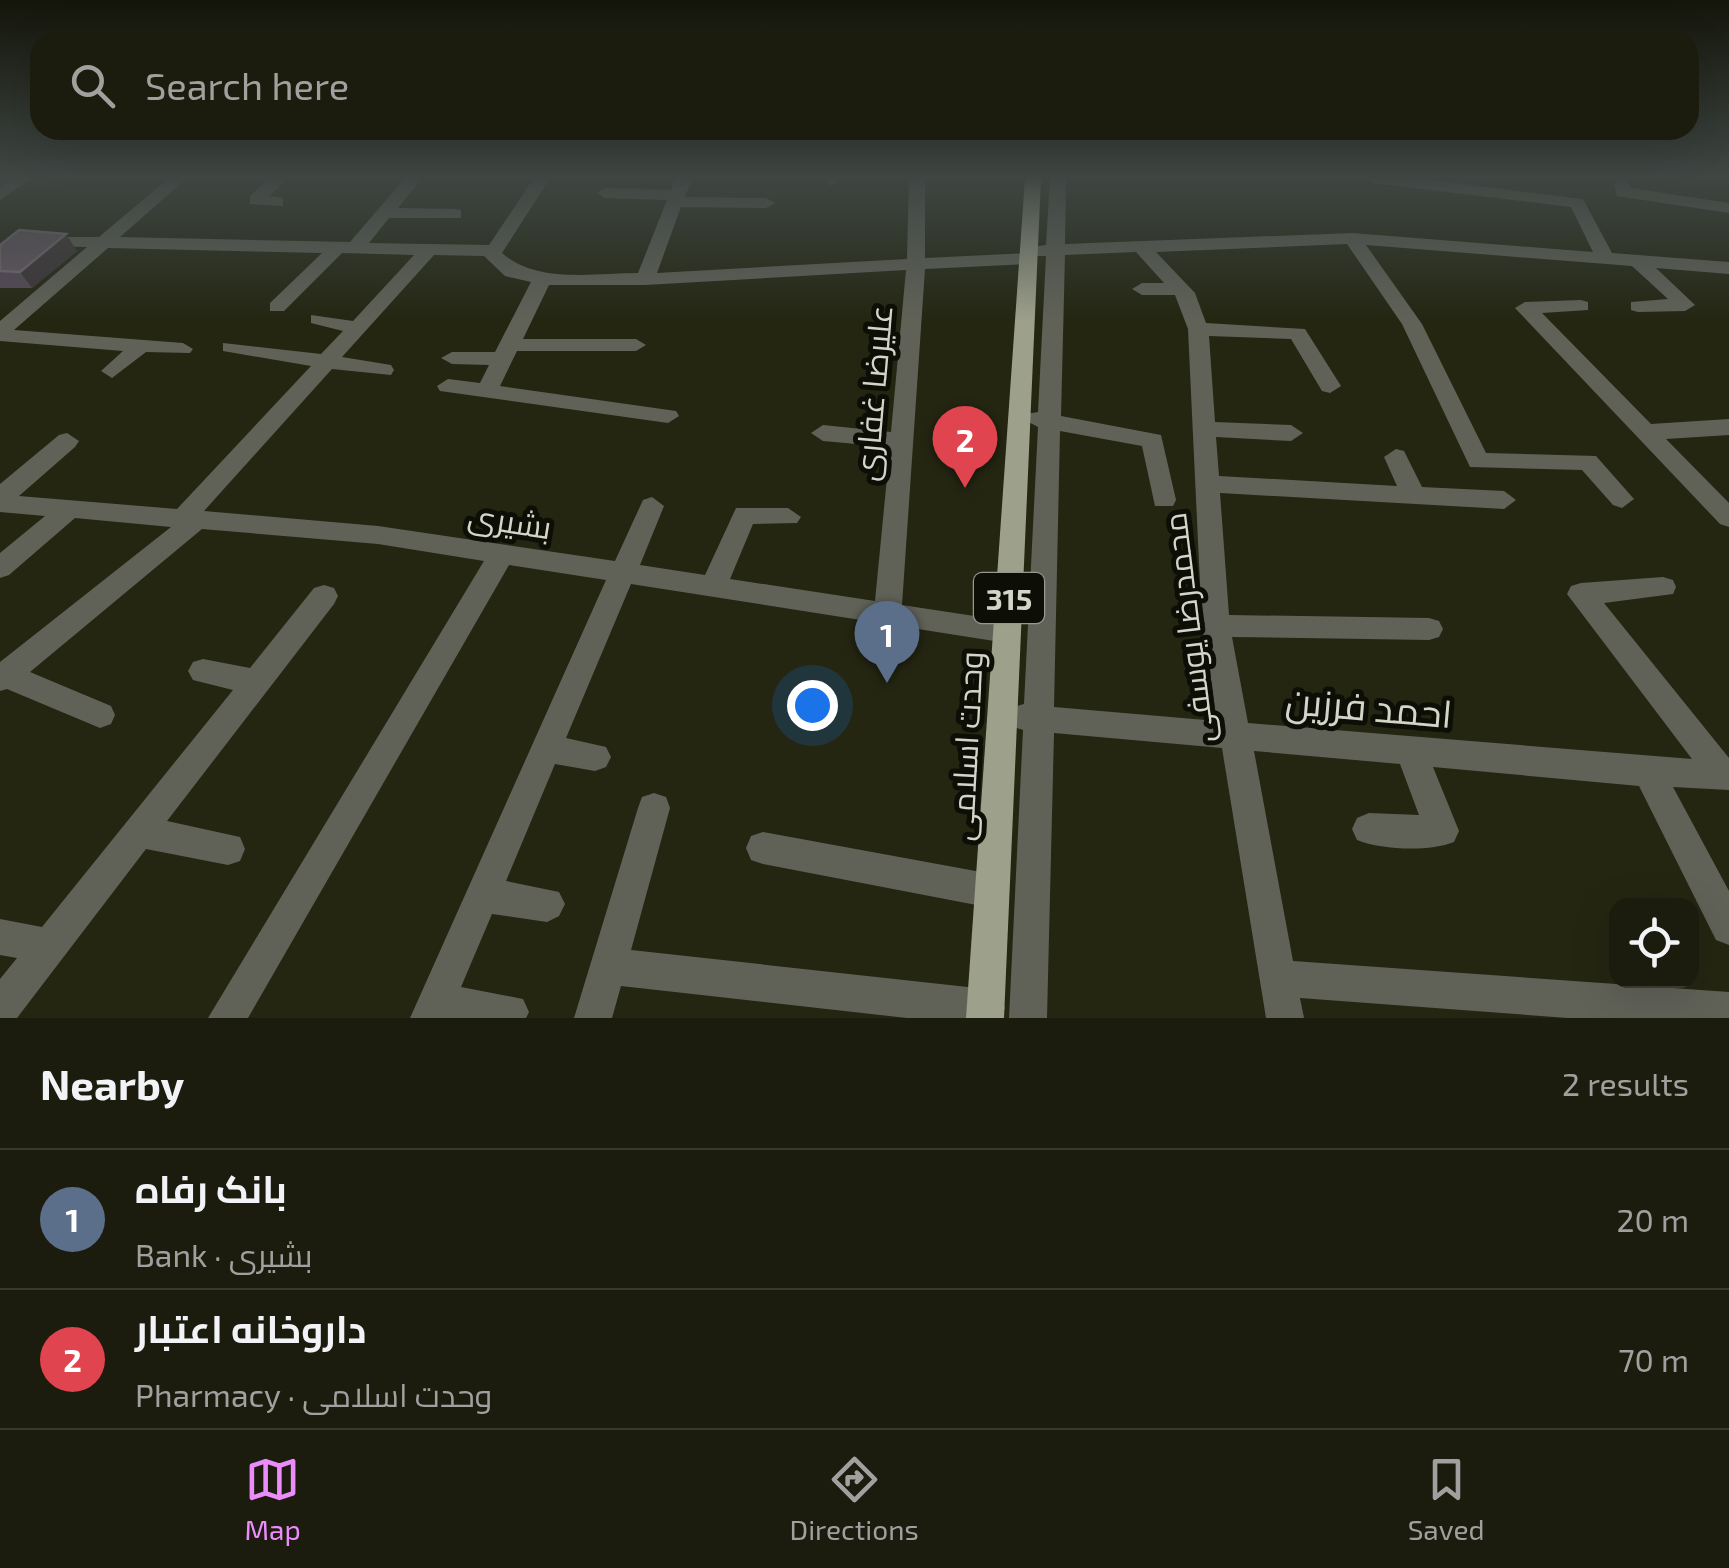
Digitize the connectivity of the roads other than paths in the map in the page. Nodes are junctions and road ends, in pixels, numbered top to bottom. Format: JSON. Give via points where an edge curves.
{"nodes":[{"id":1,"x":122,"y":226,"type":"edge"},
{"id":2,"x":370,"y":226,"type":"edge"},
{"id":3,"x":511,"y":226,"type":"edge"},
{"id":4,"x":666,"y":226,"type":"edge"},
{"id":5,"x":916,"y":226,"type":"edge"},
{"id":6,"x":1035,"y":226,"type":"edge"},
{"id":7,"x":1045,"y":226,"type":"edge"},
{"id":8,"x":1588,"y":226,"type":"edge"},
{"id":9,"x":1352,"y":238,"type":"junction"},
{"id":10,"x":44,"y":242,"type":"edge"},
{"id":11,"x":103,"y":242,"type":"junction"},
{"id":12,"x":1141,"y":246,"type":"junction"},
{"id":13,"x":346,"y":248,"type":"junction"},
{"id":14,"x":430,"y":250,"type":"junction"},
{"id":15,"x":494,"y":252,"type":"junction"},
{"id":16,"x":1037,"y":253,"type":"junction"},
{"id":17,"x":1605,"y":258,"type":"junction"},
{"id":18,"x":1637,"y":260,"type":"junction"},
{"id":19,"x":916,"y":264,"type":"junction"},
{"id":20,"x":1729,"y":268,"type":"edge"},
{"id":21,"x":646,"y":279,"type":"junction"},
{"id":22,"x":542,"y":280,"type":"junction"},
{"id":23,"x":1142,"y":289,"type":"dead end"},
{"id":24,"x":1181,"y":289,"type":"junction"},
{"id":25,"x":0,"y":302,"type":"edge"},
{"id":26,"x":34,"y":302,"type":"junction"},
{"id":27,"x":1581,"y":306,"type":"dead end"},
{"id":28,"x":1638,"y":306,"type":"dead end"},
{"id":29,"x":277,"y":307,"type":"dead end"},
{"id":30,"x":318,"y":319,"type":"dead end"},
{"id":31,"x":357,"y":328,"type":"junction"},
{"id":32,"x":1198,"y":329,"type":"junction"},
{"id":33,"x":0,"y":333,"type":"edge"},
{"id":34,"x":636,"y":345,"type":"dead end"},
{"id":35,"x":142,"y":346,"type":"junction"},
{"id":36,"x":230,"y":347,"type":"dead end"},
{"id":37,"x":183,"y":349,"type":"dead end"},
{"id":38,"x":506,"y":352,"type":"junction"},
{"id":39,"x":452,"y":358,"type":"dead end"},
{"id":40,"x":327,"y":362,"type":"junction"},
{"id":41,"x":383,"y":370,"type":"dead end"},
{"id":42,"x":112,"y":371,"type":"dead end"},
{"id":43,"x":448,"y":386,"type":"dead end"},
{"id":44,"x":1330,"y":386,"type":"dead end"},
{"id":45,"x":487,"y":392,"type":"junction"},
{"id":46,"x":668,"y":416,"type":"dead end"},
{"id":47,"x":1019,"y":417,"type":"junction"},
{"id":48,"x":1049,"y":420,"type":"junction"},
{"id":49,"x":1729,"y":427,"type":"edge"},
{"id":50,"x":1205,"y":428,"type":"junction"},
{"id":51,"x":1648,"y":432,"type":"junction"},
{"id":52,"x":823,"y":434,"type":"dead end"},
{"id":53,"x":1291,"y":434,"type":"dead end"},
{"id":54,"x":67,"y":440,"type":"dead end"},
{"id":55,"x":899,"y":440,"type":"junction"},
{"id":56,"x":1396,"y":457,"type":"dead end"},
{"id":57,"x":1206,"y":484,"type":"junction"},
{"id":58,"x":1413,"y":495,"type":"junction"},
{"id":59,"x":1622,"y":499,"type":"dead end"},
{"id":60,"x":1164,"y":500,"type":"dead end"},
{"id":61,"x":1504,"y":500,"type":"dead end"},
{"id":62,"x":8,"y":502,"type":"edge"},
{"id":63,"x":652,"y":506,"type":"dead end"},
{"id":64,"x":70,"y":509,"type":"junction"},
{"id":65,"x":788,"y":517,"type":"dead end"},
{"id":66,"x":1729,"y":518,"type":"edge"},
{"id":67,"x":189,"y":519,"type":"junction"},
{"id":68,"x":0,"y":524,"type":"edge"},
{"id":69,"x":502,"y":554,"type":"junction"},
{"id":70,"x":0,"y":568,"type":"edge"},
{"id":71,"x":624,"y":573,"type":"junction"},
{"id":72,"x":713,"y":587,"type":"junction"},
{"id":73,"x":1663,"y":587,"type":"dead end"},
{"id":74,"x":324,"y":596,"type":"dead end"},
{"id":75,"x":888,"y":614,"type":"junction"},
{"id":76,"x":1216,"y":626,"type":"junction"},
{"id":77,"x":1429,"y":629,"type":"dead end"},
{"id":78,"x":1007,"y":632,"type":"junction"},
{"id":79,"x":203,"y":672,"type":"dead end"},
{"id":80,"x":3,"y":677,"type":"edge"},
{"id":81,"x":256,"y":682,"type":"junction"},
{"id":82,"x":100,"y":715,"type":"dead end"},
{"id":83,"x":1002,"y":716,"type":"junction"},
{"id":84,"x":1036,"y":718,"type":"junction"},
{"id":85,"x":1233,"y":734,"type":"junction"},
{"id":86,"x":547,"y":749,"type":"junction"},
{"id":87,"x":1410,"y":750,"type":"junction"},
{"id":88,"x":595,"y":756,"type":"dead end"},
{"id":89,"x":1648,"y":772,"type":"junction"},
{"id":90,"x":1726,"y":775,"type":"edge"},
{"id":91,"x":654,"y":808,"type":"dead end"},
{"id":92,"x":1369,"y":829,"type":"dead end"},
{"id":93,"x":139,"y":832,"type":"junction"},
{"id":94,"x":763,"y":848,"type":"dead end"},
{"id":95,"x":228,"y":849,"type":"dead end"},
{"id":96,"x":992,"y":891,"type":"junction"},
{"id":97,"x":483,"y":895,"type":"junction"},
{"id":98,"x":547,"y":904,"type":"dead end"},
{"id":99,"x":1729,"y":927,"type":"edge"},
{"id":100,"x":0,"y":937,"type":"edge"},
{"id":101,"x":50,"y":946,"type":"junction"},
{"id":102,"x":608,"y":966,"type":"junction"},
{"id":103,"x":1277,"y":978,"type":"junction"},
{"id":104,"x":0,"y":1009,"type":"edge"},
{"id":105,"x":433,"y":1010,"type":"edge"},
{"id":106,"x":510,"y":1012,"type":"dead end"},
{"id":107,"x":1710,"y":1012,"type":"edge"},
{"id":108,"x":986,"y":1013,"type":"edge"},
{"id":109,"x":227,"y":1018,"type":"edge"},
{"id":110,"x":594,"y":1018,"type":"edge"},
{"id":111,"x":1028,"y":1018,"type":"edge"},
{"id":112,"x":1284,"y":1018,"type":"edge"}],
"edges":[{"from":1,"to":11,"type":"street"},
{"from":2,"to":13,"type":"street"},
{"from":3,"to":15,"type":"street"},
{"from":4,"to":21,"type":"street"},
{"from":5,"to":19,"type":"street","name":"علیرضا غفاری"},
{"from":6,"to":16,"type":"main road","name":"وحدت اسلامی","number":"315"},
{"from":7,"to":16,"type":"street"},
{"from":8,"to":17,"type":"street"},
{"from":9,"to":12,"type":"street"},
{"from":9,"to":17,"type":"street","via":[[1474,239]]},
{"from":9,"to":59,"type":"street","via":[[1412,324],[1478,461],[1588,462]]},
{"from":10,"to":11,"type":"street"},
{"from":11,"to":13,"type":"street"},
{"from":11,"to":26,"type":"street"},
{"from":12,"to":16,"type":"street"},
{"from":12,"to":24,"type":"street","name":"محمدرضا یوسفی"},
{"from":13,"to":14,"type":"street"},
{"from":13,"to":29,"type":"street"},
{"from":14,"to":15,"type":"street"},
{"from":14,"to":31,"type":"street"},
{"from":15,"to":22,"type":"street","via":[[512,272]]},
{"from":16,"to":19,"type":"street"},
{"from":16,"to":47,"type":"main road","name":"وحدت اسلامی","number":"315"},
{"from":16,"to":48,"type":"street"},
{"from":17,"to":18,"type":"street"},
{"from":18,"to":20,"type":"street"},
{"from":18,"to":28,"type":"street","via":[[1684,305]]},
{"from":19,"to":21,"type":"street"},
{"from":19,"to":55,"type":"street","name":"علیرضا غفاری"},
{"from":21,"to":22,"type":"street"},
{"from":22,"to":38,"type":"street"},
{"from":23,"to":24,"type":"street"},
{"from":24,"to":32,"type":"street","name":"محمدرضا یوسفی"},
{"from":25,"to":26,"type":"street"},
{"from":26,"to":33,"type":"street"},
{"from":27,"to":51,"type":"street","via":[[1526,308]]},
{"from":30,"to":31,"type":"street"},
{"from":31,"to":40,"type":"street"},
{"from":32,"to":44,"type":"street","via":[[1298,333]]},
{"from":32,"to":50,"type":"street","name":"محمدرضا یوسفی"},
{"from":33,"to":35,"type":"street"},
{"from":34,"to":38,"type":"street"},
{"from":35,"to":37,"type":"street"},
{"from":35,"to":42,"type":"street"},
{"from":36,"to":40,"type":"street"},
{"from":38,"to":39,"type":"street"},
{"from":38,"to":45,"type":"street"},
{"from":40,"to":41,"type":"street"},
{"from":40,"to":67,"type":"street"},
{"from":43,"to":45,"type":"street"},
{"from":45,"to":46,"type":"street"},
{"from":47,"to":48,"type":"street"},
{"from":47,"to":78,"type":"main road","name":"وحدت اسلامی","number":"315"},
{"from":48,"to":60,"type":"street","via":[[1153,440]]},
{"from":48,"to":84,"type":"street"},
{"from":49,"to":51,"type":"street"},
{"from":50,"to":53,"type":"street"},
{"from":50,"to":57,"type":"street","name":"محمدرضا یوسفی"},
{"from":51,"to":66,"type":"street"},
{"from":52,"to":55,"type":"street"},
{"from":54,"to":62,"type":"street"},
{"from":55,"to":75,"type":"street","name":"علیرضا غفاری"},
{"from":56,"to":58,"type":"street"},
{"from":57,"to":58,"type":"street"},
{"from":57,"to":76,"type":"street","name":"محمدرضا یوسفی"},
{"from":58,"to":61,"type":"street"},
{"from":62,"to":64,"type":"street","name":"بشیری"},
{"from":62,"to":68,"type":"street"},
{"from":63,"to":71,"type":"street"},
{"from":64,"to":67,"type":"street","name":"بشیری"},
{"from":64,"to":70,"type":"street"},
{"from":65,"to":72,"type":"street","via":[[744,514]]},
{"from":67,"to":69,"type":"street","name":"بشیری","via":[[378,535]]},
{"from":67,"to":80,"type":"street"},
{"from":69,"to":71,"type":"street","name":"بشیری"},
{"from":69,"to":109,"type":"street"},
{"from":71,"to":72,"type":"street","name":"بشیری"},
{"from":71,"to":86,"type":"street"},
{"from":72,"to":75,"type":"street","name":"بشیری"},
{"from":73,"to":90,"type":"street","via":[[1581,594]]},
{"from":74,"to":81,"type":"street"},
{"from":75,"to":78,"type":"street","name":"بشیری"},
{"from":76,"to":77,"type":"street"},
{"from":76,"to":85,"type":"street","name":"محمدرضا یوسفی"},
{"from":78,"to":83,"type":"main road","name":"وحدت اسلامی","number":"315"},
{"from":79,"to":81,"type":"street"},
{"from":80,"to":82,"type":"street"},
{"from":81,"to":93,"type":"street"},
{"from":83,"to":84,"type":"street","name":"احمد فرزین"},
{"from":83,"to":96,"type":"main road","name":"وحدت اسلامی","number":"315"},
{"from":84,"to":85,"type":"street","name":"احمد فرزین"},
{"from":84,"to":111,"type":"street"},
{"from":85,"to":87,"type":"street","name":"احمد فرزین"},
{"from":85,"to":103,"type":"street","name":"محمدرضا یوسفی"},
{"from":86,"to":88,"type":"street"},
{"from":86,"to":97,"type":"street"},
{"from":87,"to":89,"type":"street","name":"احمد فرزین"},
{"from":87,"to":92,"type":"street","via":[[1442,831]]},
{"from":89,"to":90,"type":"street","name":"احمد فرزین"},
{"from":89,"to":99,"type":"street"},
{"from":91,"to":102,"type":"street"},
{"from":93,"to":95,"type":"street"},
{"from":93,"to":101,"type":"street"},
{"from":94,"to":96,"type":"street"},
{"from":96,"to":108,"type":"main road","name":"وحدت اسلامی","number":"315"},
{"from":97,"to":98,"type":"street"},
{"from":97,"to":105,"type":"street"},
{"from":100,"to":101,"type":"street"},
{"from":101,"to":104,"type":"street"},
{"from":102,"to":108,"type":"street"},
{"from":102,"to":110,"type":"street"},
{"from":103,"to":107,"type":"street"},
{"from":103,"to":112,"type":"street","name":"محمدرضا یوسفی"},
{"from":105,"to":106,"type":"street"}]}
